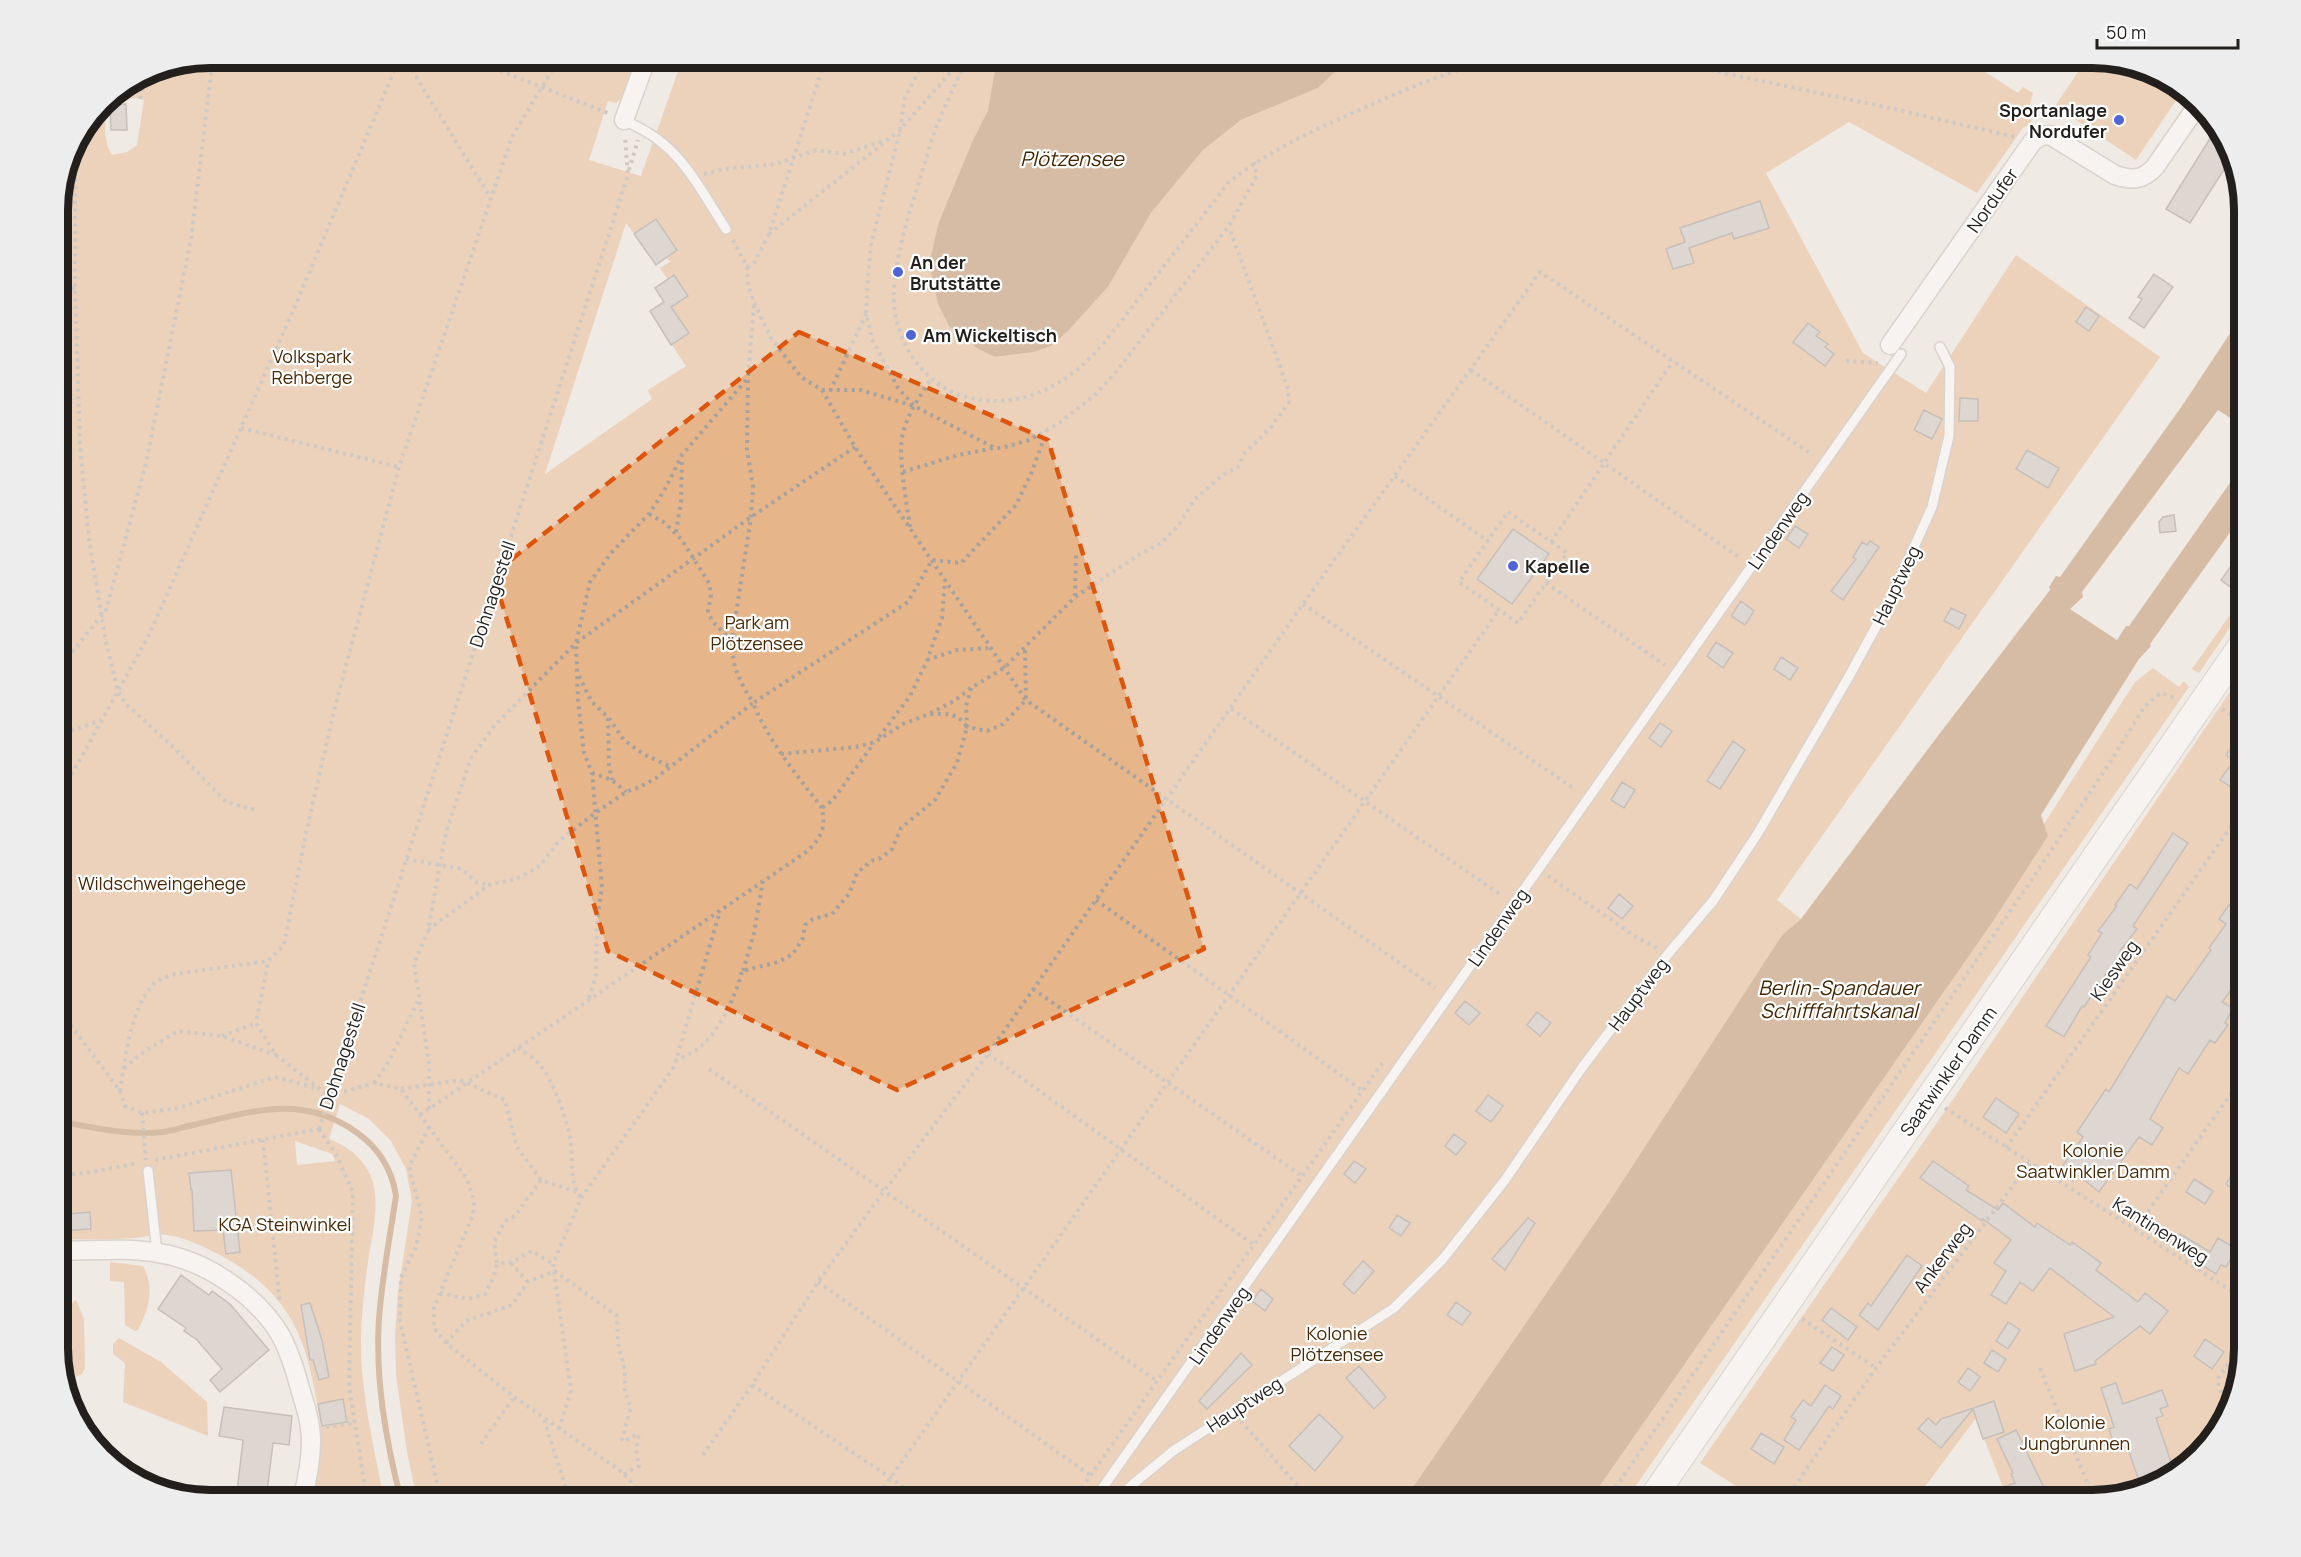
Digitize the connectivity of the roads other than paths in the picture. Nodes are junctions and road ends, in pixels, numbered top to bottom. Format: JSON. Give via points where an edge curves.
{"nodes":[{"id":1,"x":643,"y":68,"type":"edge"},
{"id":2,"x":2193,"y":111,"type":"edge"},
{"id":3,"x":624,"y":120,"type":"joint"},
{"id":4,"x":726,"y":229,"type":"road end"},
{"id":5,"x":1940,"y":347,"type":"dead end"},
{"id":6,"x":1896,"y":350,"type":"joint"},
{"id":7,"x":2234,"y":656,"type":"edge"},
{"id":8,"x":147,"y":1166,"type":"road end"},
{"id":9,"x":68,"y":1251,"type":"edge"},
{"id":10,"x":157,"y":1252,"type":"junction"},
{"id":11,"x":304,"y":1490,"type":"edge"},
{"id":12,"x":1101,"y":1490,"type":"edge"},
{"id":13,"x":1127,"y":1490,"type":"edge"},
{"id":14,"x":1658,"y":1490,"type":"edge"}],
"edges":[{"from":1,"to":3,"type":"street"},
{"from":2,"to":6,"type":"street","name":"Nordufer","via":[[2156,167],[2137,179],[2115,175],[2050,135],[2033,141]]},
{"from":3,"to":4,"type":"lane","via":[[669,148]]},
{"from":5,"to":13,"type":"lane","name":"Hauptweg","via":[[1950,367],[1949,436],[1932,507],[1890,601],[1758,833],[1713,901],[1581,1069],[1504,1180],[1442,1260],[1394,1308],[1173,1451]]},
{"from":6,"to":12,"type":"lane","name":"Lindenweg","via":[[1538,870]]},
{"from":7,"to":14,"type":"main road","name":"Saatwinkler Damm"},
{"from":8,"to":10,"type":"lane"},
{"from":9,"to":10,"type":"street"},
{"from":10,"to":11,"type":"street","via":[[201,1267],[232,1285],[252,1301],[280,1335],[294,1367],[310,1429]]}]}
